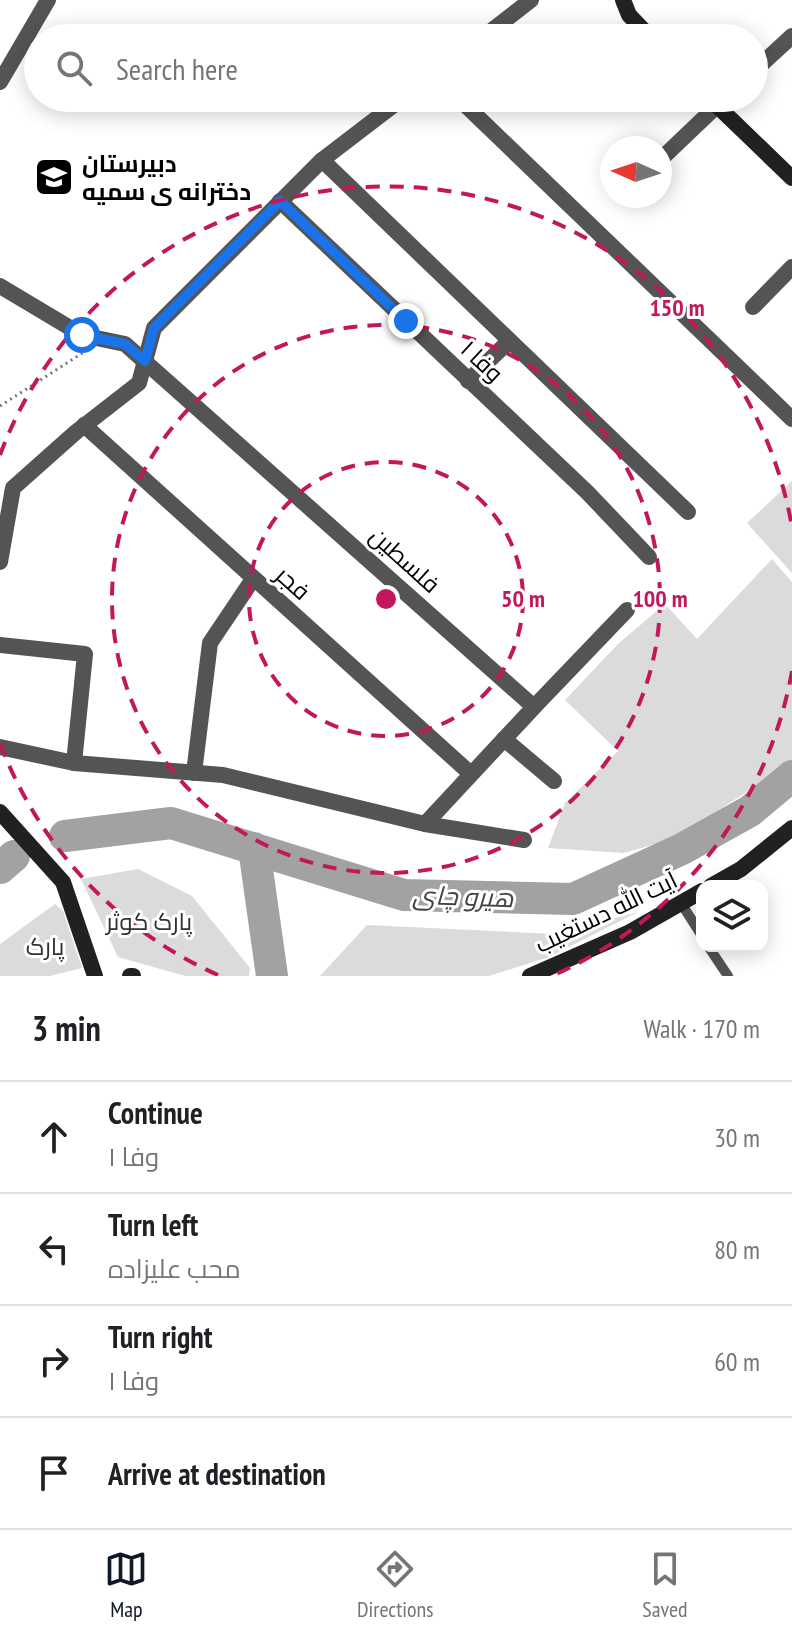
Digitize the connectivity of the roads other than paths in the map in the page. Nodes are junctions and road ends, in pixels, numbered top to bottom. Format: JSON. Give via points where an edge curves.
{"nodes":[{"id":1,"x":531,"y":0,"type":"edge"},
{"id":2,"x":623,"y":0,"type":"edge"},
{"id":3,"x":40,"y":4,"type":"edge"},
{"id":4,"x":30,"y":24,"type":"edge"},
{"id":5,"x":500,"y":24,"type":"edge"},
{"id":6,"x":638,"y":24,"type":"edge"},
{"id":7,"x":24,"y":35,"type":"edge"},
{"id":8,"x":792,"y":36,"type":"edge"},
{"id":9,"x":768,"y":58,"type":"edge"},
{"id":10,"x":0,"y":82,"type":"edge"},
{"id":11,"x":385,"y":112,"type":"edge"},
{"id":12,"x":473,"y":112,"type":"edge"},
{"id":13,"x":706,"y":112,"type":"edge"},
{"id":14,"x":728,"y":112,"type":"edge"},
{"id":15,"x":672,"y":148,"type":"edge"},
{"id":16,"x":322,"y":160,"type":"junction"},
{"id":17,"x":792,"y":178,"type":"edge"},
{"id":18,"x":280,"y":201,"type":"junction"},
{"id":19,"x":792,"y":267,"type":"edge"},
{"id":20,"x":0,"y":286,"type":"edge"},
{"id":21,"x":753,"y":307,"type":"dead end"},
{"id":22,"x":508,"y":342,"type":"junction"},
{"id":23,"x":145,"y":361,"type":"junction"},
{"id":24,"x":468,"y":381,"type":"junction"},
{"id":25,"x":792,"y":419,"type":"edge"},
{"id":26,"x":84,"y":425,"type":"junction"},
{"id":27,"x":688,"y":512,"type":"dead end"},
{"id":28,"x":649,"y":557,"type":"dead end"},
{"id":29,"x":0,"y":562,"type":"edge"},
{"id":30,"x":253,"y":579,"type":"junction"},
{"id":31,"x":627,"y":610,"type":"dead end"},
{"id":32,"x":0,"y":645,"type":"edge"},
{"id":33,"x":534,"y":707,"type":"junction"},
{"id":34,"x":504,"y":739,"type":"junction"},
{"id":35,"x":0,"y":747,"type":"edge"},
{"id":36,"x":74,"y":763,"type":"junction"},
{"id":37,"x":194,"y":773,"type":"junction"},
{"id":38,"x":471,"y":774,"type":"junction"},
{"id":39,"x":554,"y":781,"type":"dead end"},
{"id":40,"x":0,"y":812,"type":"edge"},
{"id":41,"x":425,"y":824,"type":"junction"},
{"id":42,"x":792,"y":828,"type":"edge"},
{"id":43,"x":524,"y":840,"type":"dead end"},
{"id":44,"x":722,"y":880,"type":"edge"},
{"id":45,"x":696,"y":894,"type":"edge"},
{"id":46,"x":681,"y":903,"type":"junction"},
{"id":47,"x":696,"y":927,"type":"edge"},
{"id":48,"x":712,"y":952,"type":"edge"},
{"id":49,"x":561,"y":970,"type":"edge"},
{"id":50,"x":95,"y":976,"type":"edge"},
{"id":51,"x":530,"y":976,"type":"edge"},
{"id":52,"x":728,"y":976,"type":"edge"}],
"edges":[{"from":1,"to":5,"type":"street"},
{"from":2,"to":6,"type":"main road"},
{"from":3,"to":4,"type":"street"},
{"from":7,"to":10,"type":"street"},
{"from":8,"to":9,"type":"street"},
{"from":11,"to":16,"type":"street"},
{"from":12,"to":25,"type":"street"},
{"from":13,"to":15,"type":"street"},
{"from":14,"to":17,"type":"main road"},
{"from":16,"to":18,"type":"street"},
{"from":16,"to":22,"type":"street"},
{"from":18,"to":23,"type":"street","via":[[154,328]]},
{"from":18,"to":24,"type":"street","name":"وفا ۱"},
{"from":19,"to":21,"type":"street"},
{"from":20,"to":23,"type":"street","name":"فلسطین","via":[[82,335],[125,344]]},
{"from":22,"to":24,"type":"street"},
{"from":22,"to":27,"type":"street"},
{"from":23,"to":26,"type":"street","via":[[139,383]]},
{"from":23,"to":33,"type":"street","name":"فلسطین"},
{"from":24,"to":28,"type":"street","name":"وفا ۱"},
{"from":26,"to":29,"type":"street","via":[[13,488]]},
{"from":26,"to":30,"type":"street","name":"فجر"},
{"from":30,"to":37,"type":"street","via":[[210,643]]},
{"from":30,"to":38,"type":"street","name":"فجر"},
{"from":31,"to":33,"type":"street"},
{"from":32,"to":36,"type":"street","via":[[85,654]]},
{"from":33,"to":34,"type":"street"},
{"from":34,"to":38,"type":"street"},
{"from":34,"to":39,"type":"street"},
{"from":35,"to":36,"type":"street"},
{"from":36,"to":37,"type":"street"},
{"from":37,"to":41,"type":"street","via":[[223,775]]},
{"from":38,"to":41,"type":"street"},
{"from":40,"to":50,"type":"main road","via":[[63,882]]},
{"from":41,"to":43,"type":"street"},
{"from":42,"to":44,"type":"main road","name":"آیت الله دستغیب"},
{"from":45,"to":46,"type":"main road","name":"آیت الله دستغیب"},
{"from":46,"to":47,"type":"lane"},
{"from":46,"to":49,"type":"main road","name":"آیت الله دستغیب"},
{"from":48,"to":52,"type":"lane"},
{"from":49,"to":51,"type":"main road","name":"آیت الله دستغیب"}]}
